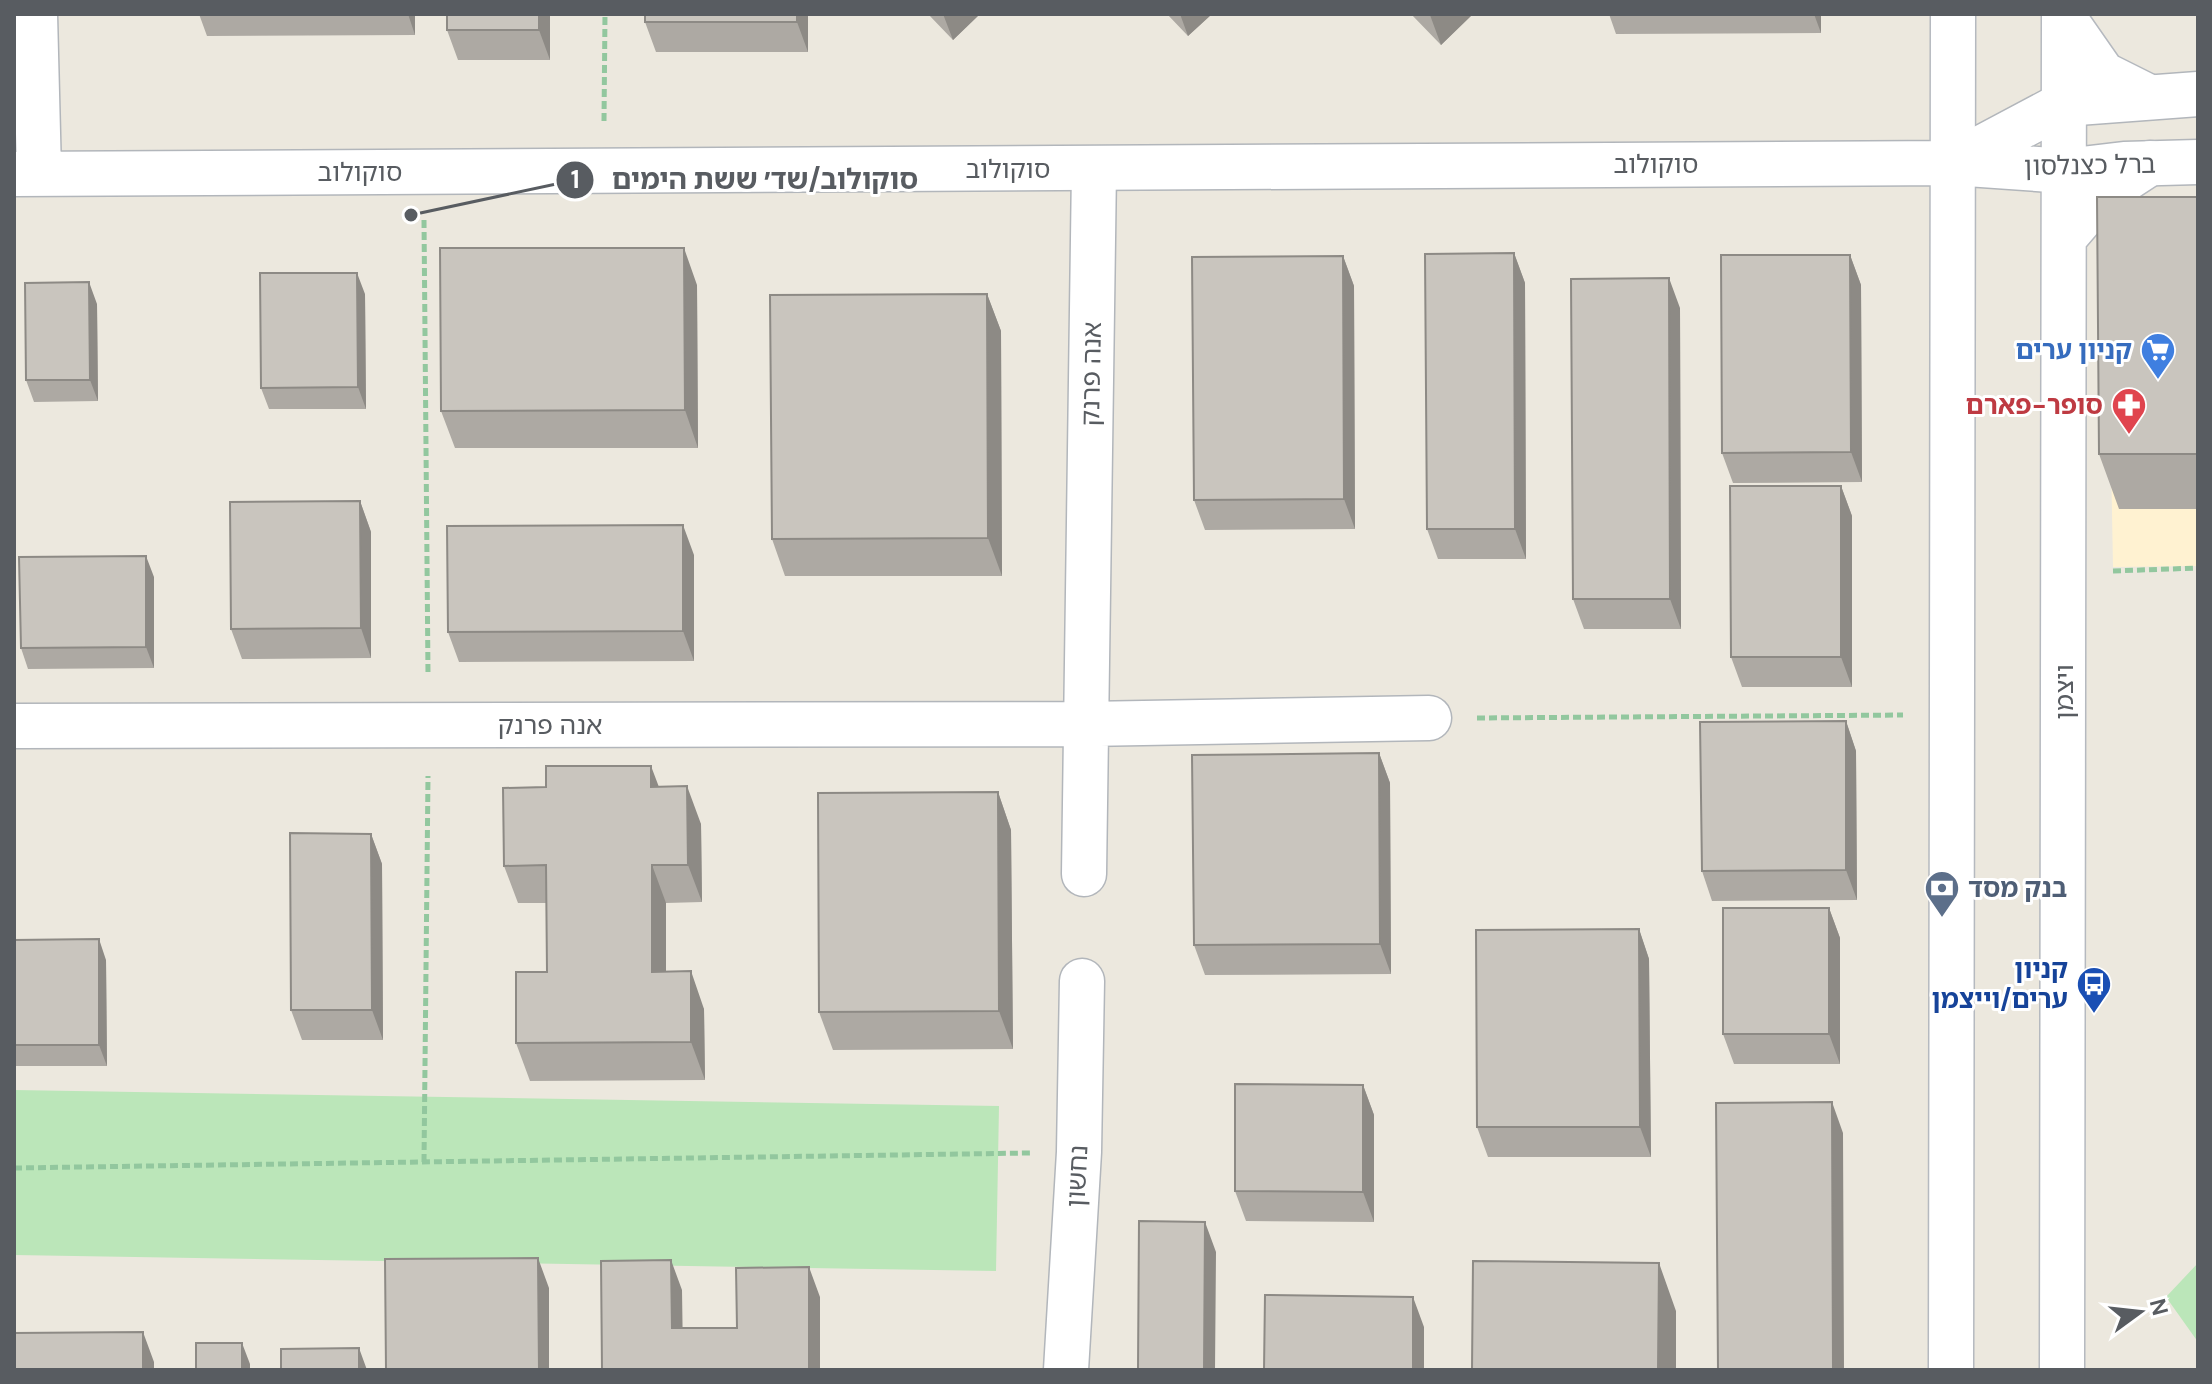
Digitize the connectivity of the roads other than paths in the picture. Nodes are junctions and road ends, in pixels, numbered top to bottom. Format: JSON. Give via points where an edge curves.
{"nodes":[{"id":1,"x":35,"y":14,"type":"edge"},
{"id":2,"x":1953,"y":14,"type":"edge"},
{"id":3,"x":2064,"y":16,"type":"edge"},
{"id":4,"x":2198,"y":94,"type":"edge"},
{"id":5,"x":2149,"y":97,"type":"junction"},
{"id":6,"x":2064,"y":104,"type":"junction"},
{"id":7,"x":2198,"y":162,"type":"edge"},
{"id":8,"x":1953,"y":163,"type":"junction"},
{"id":9,"x":2150,"y":163,"type":"junction"},
{"id":10,"x":1094,"y":169,"type":"junction"},
{"id":11,"x":2065,"y":171,"type":"junction"},
{"id":12,"x":26,"y":174,"type":"edge"},
{"id":13,"x":2064,"y":238,"type":"junction"},
{"id":14,"x":1429,"y":718,"type":"road end"},
{"id":15,"x":1086,"y":724,"type":"junction"},
{"id":16,"x":14,"y":726,"type":"edge"},
{"id":17,"x":1084,"y":874,"type":"dead end"},
{"id":18,"x":1082,"y":981,"type":"dead end"},
{"id":19,"x":1066,"y":1370,"type":"edge"},
{"id":20,"x":1951,"y":1370,"type":"edge"},
{"id":21,"x":2062,"y":1370,"type":"edge"}],
"edges":[{"from":1,"to":12,"type":"street"},
{"from":2,"to":8,"type":"street"},
{"from":3,"to":5,"type":"street","via":[[2103,74]]},
{"from":3,"to":6,"type":"street","name":"ויצמן"},
{"from":4,"to":5,"type":"street","name":"ברל כצנלסון"},
{"from":5,"to":6,"type":"street","name":"ברל כצנלסון"},
{"from":6,"to":8,"type":"street","name":"ברל כצנלסון"},
{"from":6,"to":11,"type":"street","name":"ויצמן"},
{"from":7,"to":9,"type":"street","name":"ברל כצנלסון"},
{"from":8,"to":10,"type":"street","name":"סוקולוב"},
{"from":8,"to":11,"type":"street","name":"ברל כצנלסון"},
{"from":8,"to":20,"type":"street"},
{"from":9,"to":11,"type":"street","name":"ברל כצנלסון"},
{"from":9,"to":13,"type":"street","via":[[2101,195]]},
{"from":10,"to":12,"type":"street","name":"סוקולוב"},
{"from":10,"to":15,"type":"street","name":"אנה פרנק"},
{"from":11,"to":13,"type":"street","name":"ויצמן"},
{"from":13,"to":21,"type":"street","name":"ויצמן"},
{"from":14,"to":15,"type":"street","name":"אנה פרנק"},
{"from":15,"to":16,"type":"street","name":"אנה פרנק"},
{"from":15,"to":17,"type":"street","name":"אנה פרנק"},
{"from":18,"to":19,"type":"street","name":"נחשון","via":[[1079,1152]]}]}
